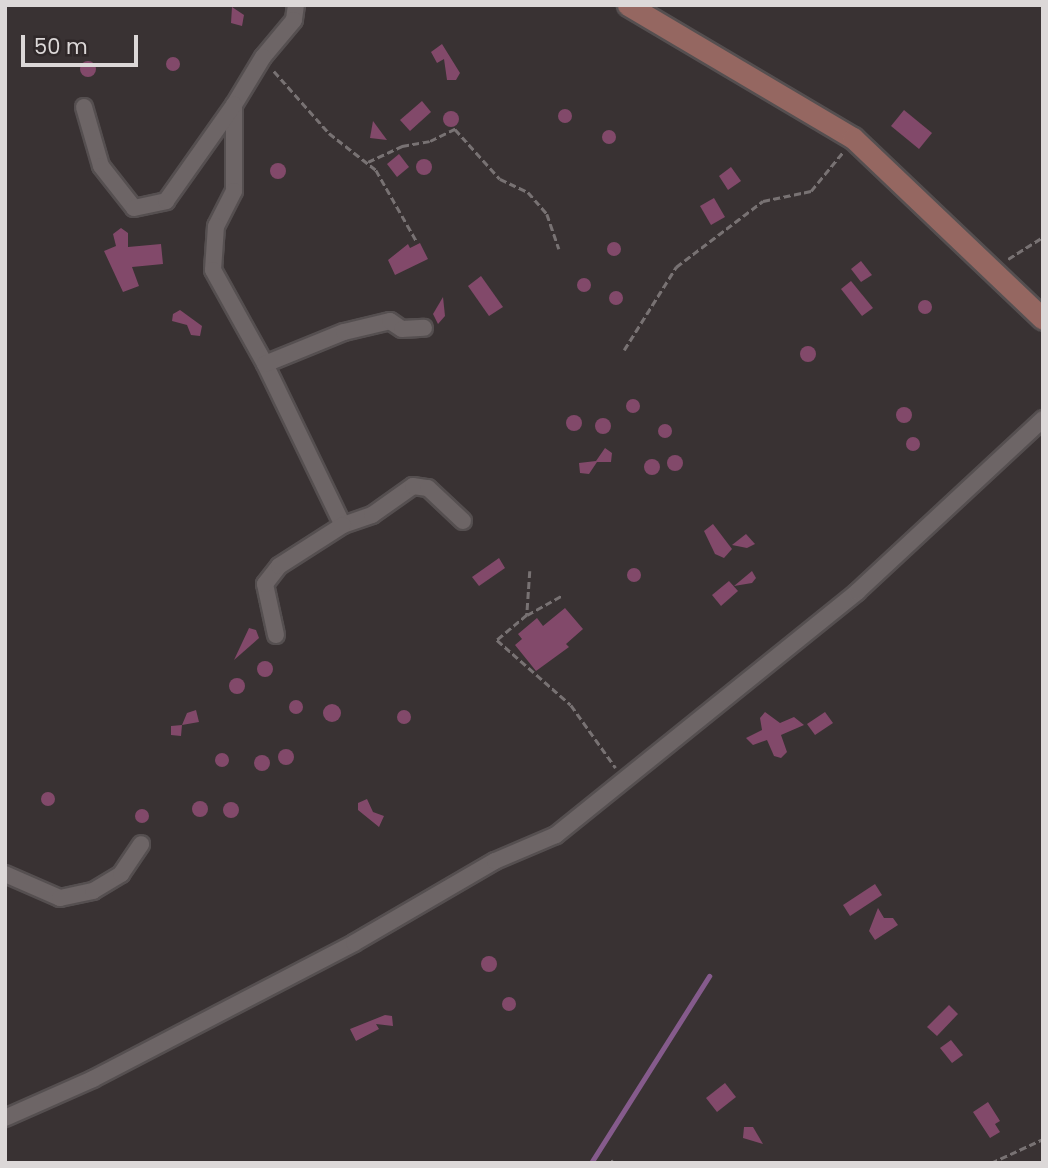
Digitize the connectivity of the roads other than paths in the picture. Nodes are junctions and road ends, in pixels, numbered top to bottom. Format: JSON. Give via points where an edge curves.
{"nodes":[{"id":1,"x":296,"y":5,"type":"edge"},
{"id":2,"x":628,"y":5,"type":"edge"},
{"id":3,"x":234,"y":105,"type":"junction"},
{"id":4,"x":84,"y":107,"type":"dead end"},
{"id":5,"x":1043,"y":319,"type":"edge"},
{"id":6,"x":424,"y":328,"type":"dead end"},
{"id":7,"x":265,"y":364,"type":"junction"},
{"id":8,"x":1043,"y":419,"type":"edge"},
{"id":9,"x":464,"y":521,"type":"dead end"},
{"id":10,"x":343,"y":526,"type":"junction"},
{"id":11,"x":276,"y":635,"type":"dead end"},
{"id":12,"x":141,"y":844,"type":"dead end"},
{"id":13,"x":5,"y":874,"type":"edge"},
{"id":14,"x":5,"y":1118,"type":"edge"}],
"edges":[{"from":1,"to":3,"type":"street","via":[[294,20],[263,57]]},
{"from":2,"to":5,"type":"street","via":[[853,138]]},
{"from":3,"to":4,"type":"street","via":[[166,201],[134,208],[102,166]]},
{"from":3,"to":7,"type":"street","via":[[234,191],[216,226],[213,270]]},
{"from":6,"to":7,"type":"street","via":[[402,330],[390,321],[345,332]]},
{"from":7,"to":10,"type":"street"},
{"from":8,"to":14,"type":"street","via":[[856,592],[555,835],[495,861],[354,943],[93,1079]]},
{"from":9,"to":10,"type":"street","via":[[428,488],[413,486],[372,515]]},
{"from":10,"to":11,"type":"street","via":[[279,566],[265,584]]},
{"from":12,"to":13,"type":"street","via":[[121,874],[93,891],[60,898]]}]}
